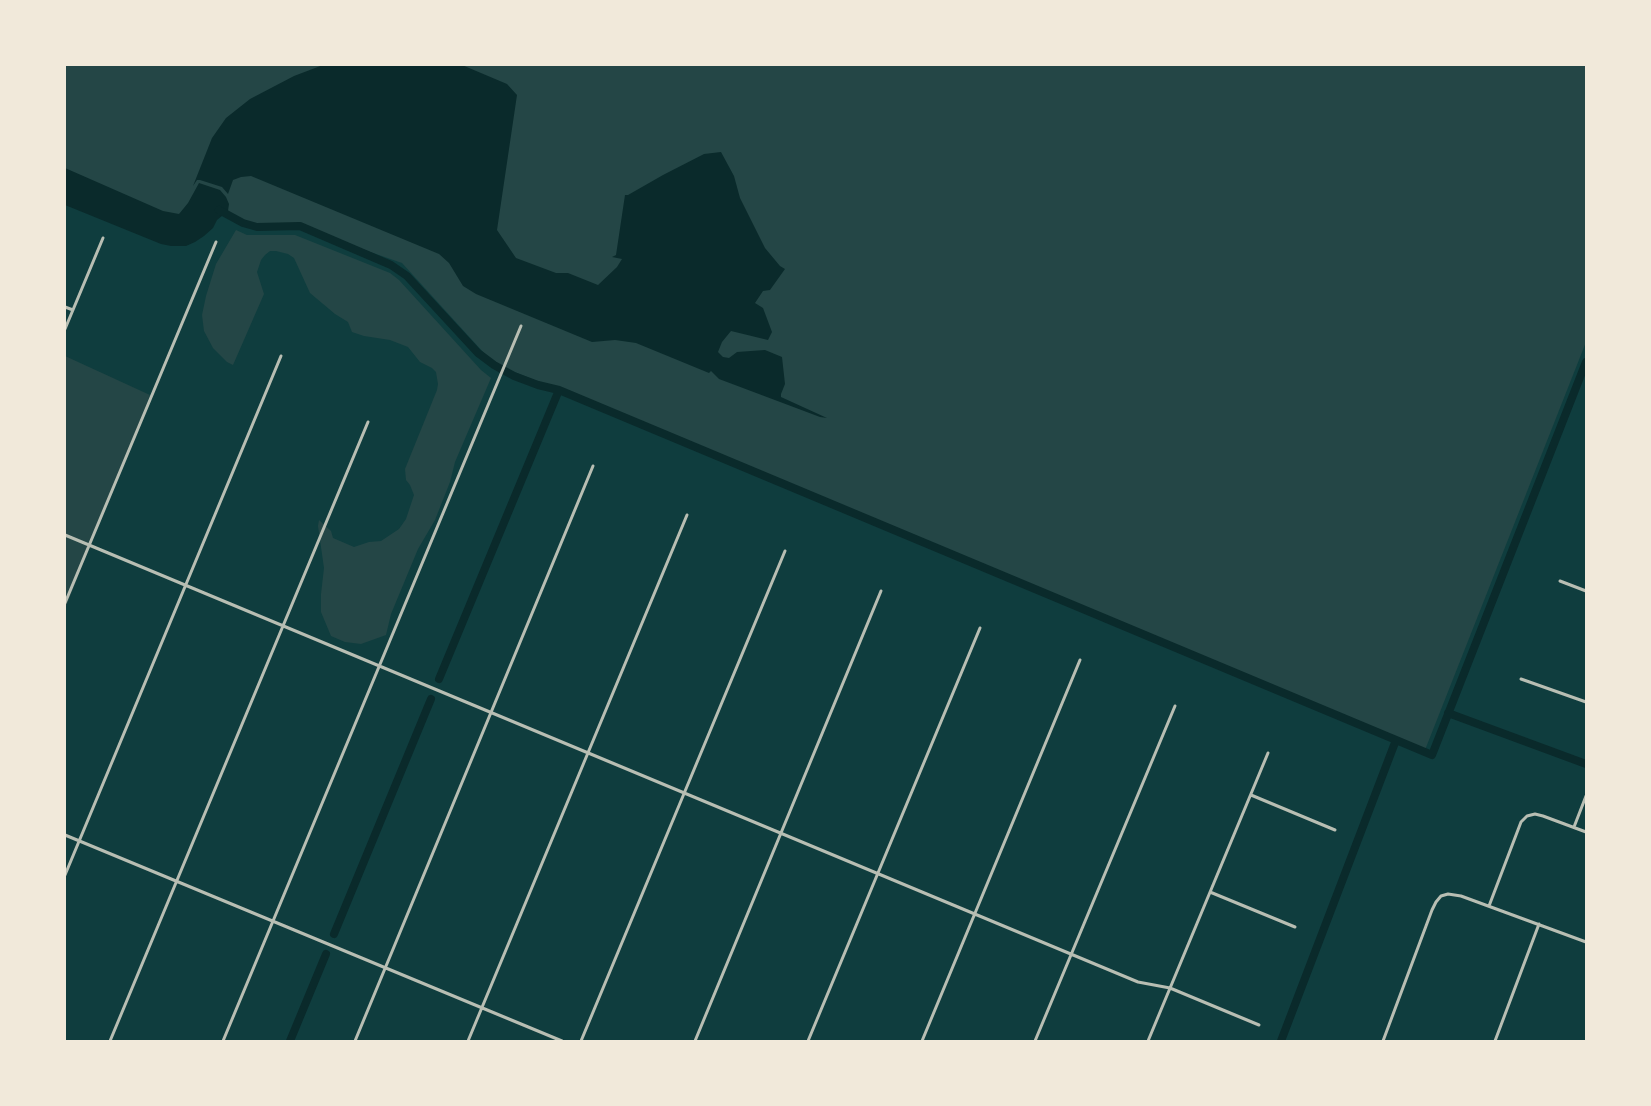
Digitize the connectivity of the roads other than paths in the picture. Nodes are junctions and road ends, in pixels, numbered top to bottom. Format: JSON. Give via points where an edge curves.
{"nodes":[{"id":1,"x":103,"y":238,"type":"dead end"},
{"id":2,"x":216,"y":242,"type":"dead end"},
{"id":3,"x":65,"y":307,"type":"edge"},
{"id":4,"x":73,"y":310,"type":"junction"},
{"id":5,"x":521,"y":326,"type":"dead end"},
{"id":6,"x":65,"y":329,"type":"edge"},
{"id":7,"x":282,"y":356,"type":"dead end"},
{"id":8,"x":368,"y":422,"type":"dead end"},
{"id":9,"x":593,"y":466,"type":"dead end"},
{"id":10,"x":686,"y":515,"type":"dead end"},
{"id":11,"x":65,"y":535,"type":"edge"},
{"id":12,"x":89,"y":545,"type":"junction"},
{"id":13,"x":785,"y":551,"type":"dead end"},
{"id":14,"x":1560,"y":581,"type":"dead end"},
{"id":15,"x":186,"y":585,"type":"junction"},
{"id":16,"x":881,"y":590,"type":"dead end"},
{"id":17,"x":1586,"y":591,"type":"edge"},
{"id":18,"x":65,"y":603,"type":"edge"},
{"id":19,"x":282,"y":626,"type":"junction"},
{"id":20,"x":980,"y":628,"type":"dead end"},
{"id":21,"x":1080,"y":660,"type":"dead end"},
{"id":22,"x":379,"y":666,"type":"junction"},
{"id":23,"x":1521,"y":679,"type":"dead end"},
{"id":24,"x":1586,"y":702,"type":"edge"},
{"id":25,"x":1175,"y":706,"type":"dead end"},
{"id":26,"x":491,"y":712,"type":"junction"},
{"id":27,"x":587,"y":753,"type":"junction"},
{"id":28,"x":1268,"y":753,"type":"dead end"},
{"id":29,"x":684,"y":793,"type":"junction"},
{"id":30,"x":1251,"y":795,"type":"junction"},
{"id":31,"x":1586,"y":796,"type":"edge"},
{"id":32,"x":1574,"y":828,"type":"junction"},
{"id":33,"x":1335,"y":830,"type":"dead end"},
{"id":34,"x":1586,"y":832,"type":"edge"},
{"id":35,"x":781,"y":833,"type":"junction"},
{"id":36,"x":65,"y":834,"type":"edge"},
{"id":37,"x":79,"y":840,"type":"junction"},
{"id":38,"x":878,"y":873,"type":"junction"},
{"id":39,"x":65,"y":875,"type":"edge"},
{"id":40,"x":177,"y":881,"type":"junction"},
{"id":41,"x":1210,"y":892,"type":"junction"},
{"id":42,"x":1489,"y":906,"type":"junction"},
{"id":43,"x":975,"y":913,"type":"junction"},
{"id":44,"x":274,"y":921,"type":"junction"},
{"id":45,"x":1539,"y":924,"type":"junction"},
{"id":46,"x":1295,"y":927,"type":"dead end"},
{"id":47,"x":1586,"y":942,"type":"edge"},
{"id":48,"x":1072,"y":953,"type":"junction"},
{"id":49,"x":385,"y":967,"type":"junction"},
{"id":50,"x":1170,"y":988,"type":"junction"},
{"id":51,"x":482,"y":1008,"type":"junction"},
{"id":52,"x":1259,"y":1025,"type":"dead end"},
{"id":53,"x":110,"y":1041,"type":"edge"},
{"id":54,"x":224,"y":1041,"type":"edge"},
{"id":55,"x":355,"y":1041,"type":"edge"},
{"id":56,"x":468,"y":1041,"type":"edge"},
{"id":57,"x":562,"y":1041,"type":"edge"},
{"id":58,"x":581,"y":1041,"type":"edge"},
{"id":59,"x":695,"y":1041,"type":"edge"},
{"id":60,"x":808,"y":1041,"type":"edge"},
{"id":61,"x":922,"y":1041,"type":"edge"},
{"id":62,"x":1035,"y":1041,"type":"edge"},
{"id":63,"x":1148,"y":1041,"type":"edge"},
{"id":64,"x":1383,"y":1041,"type":"edge"},
{"id":65,"x":1495,"y":1041,"type":"edge"}],
"edges":[{"from":1,"to":4,"type":"street"},
{"from":2,"to":12,"type":"street"},
{"from":3,"to":4,"type":"street"},
{"from":4,"to":6,"type":"street"},
{"from":5,"to":22,"type":"street"},
{"from":7,"to":15,"type":"street"},
{"from":8,"to":19,"type":"street"},
{"from":9,"to":26,"type":"street"},
{"from":10,"to":27,"type":"street"},
{"from":11,"to":12,"type":"street"},
{"from":12,"to":15,"type":"street"},
{"from":12,"to":18,"type":"street"},
{"from":13,"to":29,"type":"street"},
{"from":14,"to":17,"type":"street"},
{"from":15,"to":19,"type":"street"},
{"from":15,"to":37,"type":"street"},
{"from":16,"to":35,"type":"street"},
{"from":19,"to":22,"type":"street"},
{"from":19,"to":40,"type":"street"},
{"from":20,"to":38,"type":"street"},
{"from":21,"to":43,"type":"street"},
{"from":22,"to":26,"type":"street"},
{"from":22,"to":44,"type":"street"},
{"from":23,"to":24,"type":"street"},
{"from":25,"to":48,"type":"street"},
{"from":26,"to":27,"type":"street"},
{"from":26,"to":49,"type":"street"},
{"from":27,"to":29,"type":"street"},
{"from":27,"to":51,"type":"street"},
{"from":28,"to":30,"type":"street"},
{"from":29,"to":35,"type":"street"},
{"from":29,"to":58,"type":"street"},
{"from":30,"to":33,"type":"street"},
{"from":30,"to":41,"type":"street"},
{"from":31,"to":32,"type":"street"},
{"from":32,"to":34,"type":"street"},
{"from":32,"to":42,"type":"street","via":[[1535,814],[1527,816],[1521,822]]},
{"from":35,"to":38,"type":"street"},
{"from":35,"to":59,"type":"street"},
{"from":36,"to":37,"type":"street"},
{"from":37,"to":39,"type":"street"},
{"from":37,"to":40,"type":"street"},
{"from":38,"to":43,"type":"street"},
{"from":38,"to":60,"type":"street"},
{"from":40,"to":44,"type":"street"},
{"from":40,"to":53,"type":"street"},
{"from":41,"to":46,"type":"street"},
{"from":41,"to":50,"type":"street"},
{"from":42,"to":45,"type":"street"},
{"from":42,"to":64,"type":"street","via":[[1448,894],[1436,902]]},
{"from":43,"to":48,"type":"street"},
{"from":43,"to":61,"type":"street"},
{"from":44,"to":49,"type":"street"},
{"from":44,"to":54,"type":"street"},
{"from":45,"to":47,"type":"street"},
{"from":45,"to":65,"type":"street"},
{"from":48,"to":50,"type":"street","via":[[1138,982]]},
{"from":48,"to":62,"type":"street"},
{"from":49,"to":51,"type":"street"},
{"from":49,"to":55,"type":"street"},
{"from":50,"to":52,"type":"street"},
{"from":50,"to":63,"type":"street"},
{"from":51,"to":56,"type":"street"},
{"from":51,"to":57,"type":"street"}]}
